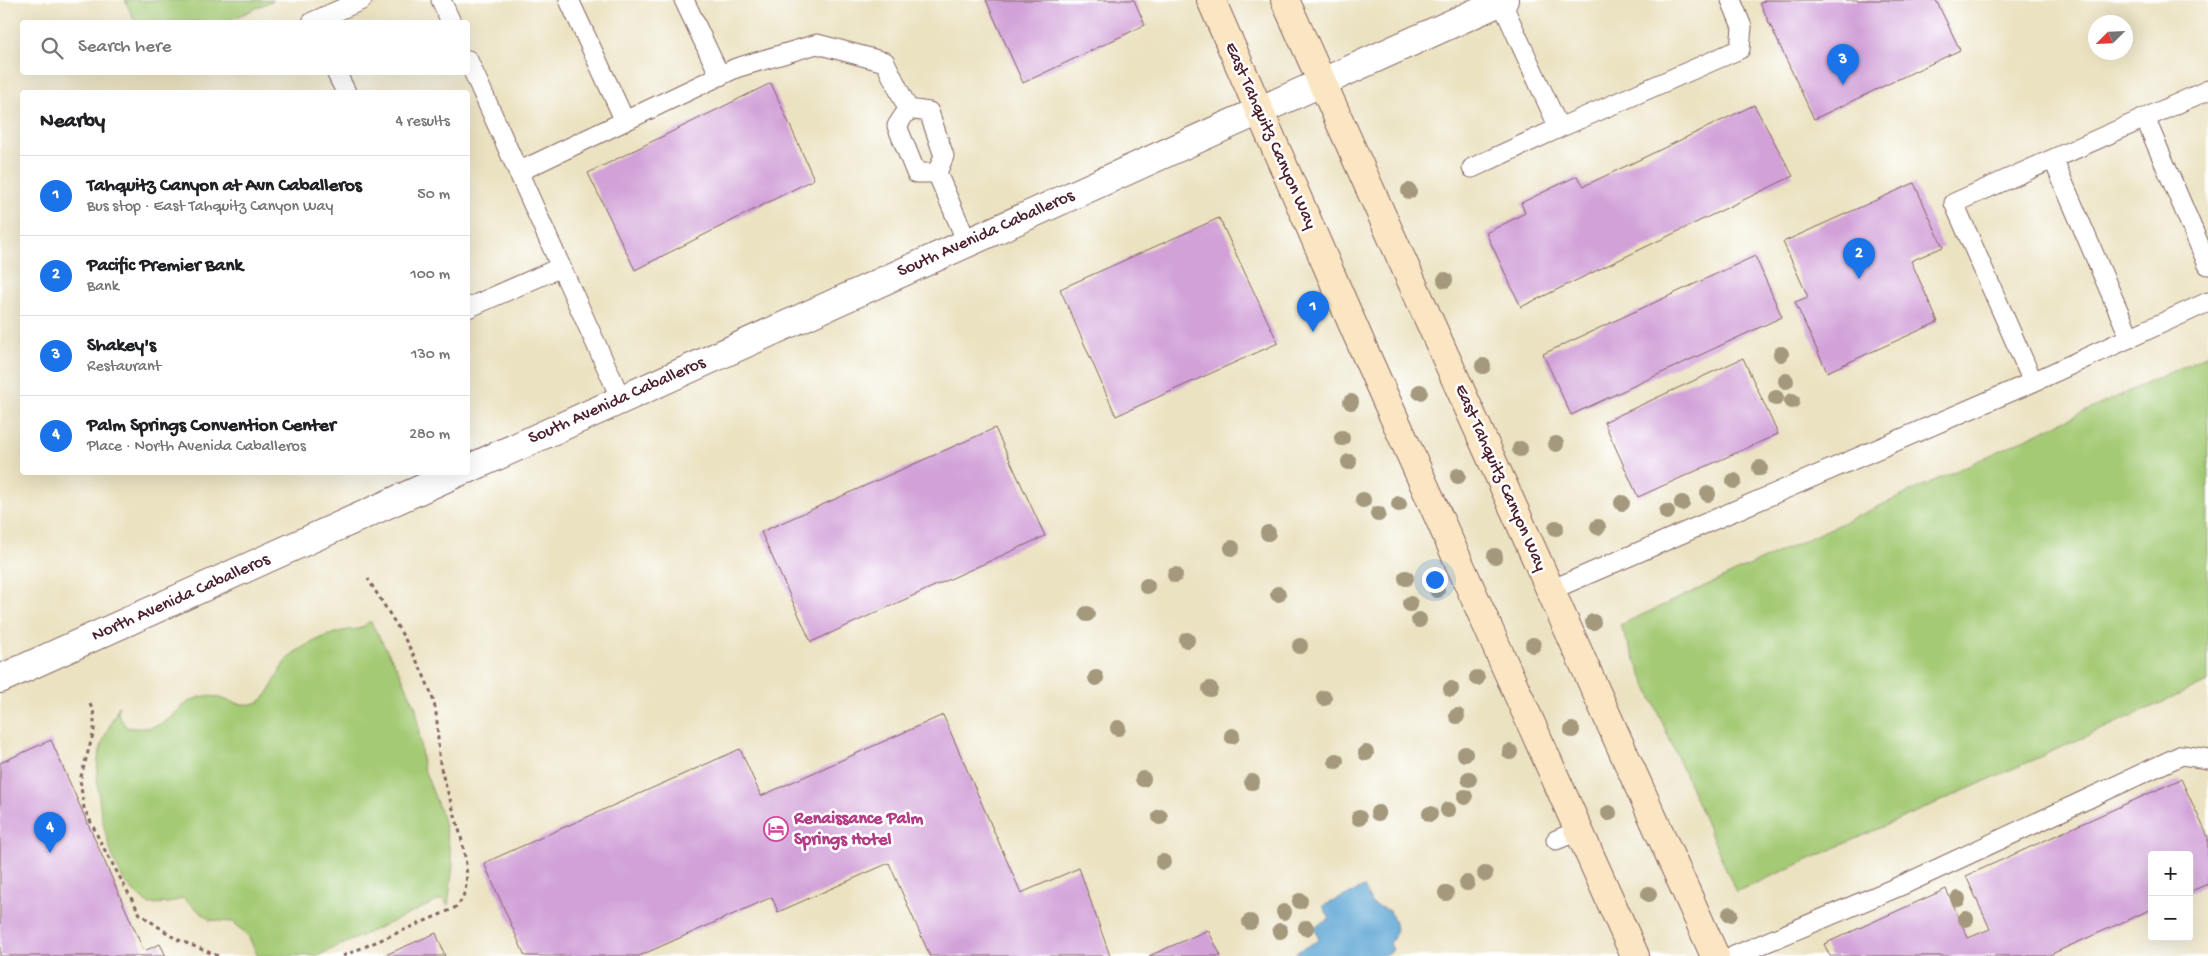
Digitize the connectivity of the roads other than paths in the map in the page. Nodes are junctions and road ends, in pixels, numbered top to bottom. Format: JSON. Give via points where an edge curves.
{"nodes":[{"id":1,"x":362,"y":0,"type":"edge"},
{"id":2,"x":441,"y":0,"type":"edge"},
{"id":3,"x":569,"y":0,"type":"edge"},
{"id":4,"x":684,"y":0,"type":"edge"},
{"id":5,"x":1211,"y":0,"type":"edge"},
{"id":6,"x":1285,"y":0,"type":"edge"},
{"id":7,"x":1731,"y":0,"type":"edge"},
{"id":8,"x":1503,"y":1,"type":"edge"},
{"id":9,"x":317,"y":20,"type":"edge"},
{"id":10,"x":450,"y":20,"type":"edge"},
{"id":11,"x":470,"y":64,"type":"edge"},
{"id":12,"x":338,"y":75,"type":"edge"},
{"id":13,"x":720,"y":76,"type":"junction"},
{"id":14,"x":1322,"y":82,"type":"junction"},
{"id":15,"x":345,"y":90,"type":"edge"},
{"id":16,"x":2208,"y":90,"type":"edge"},
{"id":17,"x":908,"y":109,"type":"junction"},
{"id":18,"x":1259,"y":110,"type":"junction"},
{"id":19,"x":2145,"y":118,"type":"junction"},
{"id":20,"x":624,"y":121,"type":"junction"},
{"id":21,"x":1559,"y":128,"type":"junction"},
{"id":22,"x":2053,"y":159,"type":"junction"},
{"id":23,"x":1472,"y":168,"type":"dead end"},
{"id":24,"x":518,"y":172,"type":"junction"},
{"id":25,"x":937,"y":172,"type":"junction"},
{"id":26,"x":967,"y":242,"type":"junction"},
{"id":27,"x":2208,"y":265,"type":"edge"},
{"id":28,"x":561,"y":267,"type":"junction"},
{"id":29,"x":2208,"y":302,"type":"edge"},
{"id":30,"x":470,"y":307,"type":"edge"},
{"id":31,"x":2130,"y":338,"type":"junction"},
{"id":32,"x":2033,"y":382,"type":"junction"},
{"id":33,"x":621,"y":400,"type":"junction"},
{"id":34,"x":470,"y":468,"type":"edge"},
{"id":35,"x":453,"y":475,"type":"edge"},
{"id":36,"x":1551,"y":590,"type":"junction"},
{"id":37,"x":0,"y":678,"type":"edge"},
{"id":38,"x":2208,"y":759,"type":"edge"},
{"id":39,"x":1635,"y":956,"type":"edge"},
{"id":40,"x":1714,"y":956,"type":"edge"},
{"id":41,"x":1734,"y":956,"type":"edge"}],
"edges":[{"from":1,"to":9,"type":"lane"},
{"from":2,"to":10,"type":"lane"},
{"from":3,"to":20,"type":"lane"},
{"from":4,"to":13,"type":"lane"},
{"from":5,"to":18,"type":"main road","name":"East Tahquitz Canyon Way"},
{"from":6,"to":14,"type":"main road","name":"East Tahquitz Canyon Way"},
{"from":7,"to":21,"type":"lane","via":[[1742,27],[1740,49]]},
{"from":8,"to":14,"type":"street","name":"South Avenida Caballeros"},
{"from":8,"to":21,"type":"lane"},
{"from":11,"to":24,"type":"lane"},
{"from":12,"to":15,"type":"lane"},
{"from":13,"to":17,"type":"lane","via":[[736,68],[817,44],[885,62]]},
{"from":13,"to":20,"type":"lane"},
{"from":14,"to":18,"type":"street","name":"South Avenida Caballeros"},
{"from":14,"to":36,"type":"main road","name":"East Tahquitz Canyon Way"},
{"from":16,"to":19,"type":"lane"},
{"from":17,"to":25,"type":"lane","via":[[929,112],[944,156]]},
{"from":17,"to":25,"type":"lane","via":[[897,126],[916,173]]},
{"from":18,"to":26,"type":"street","name":"South Avenida Caballeros"},
{"from":18,"to":39,"type":"main road","name":"East Tahquitz Canyon Way","via":[[1567,835]]},
{"from":19,"to":22,"type":"lane"},
{"from":19,"to":27,"type":"lane"},
{"from":20,"to":24,"type":"lane"},
{"from":21,"to":23,"type":"lane"},
{"from":22,"to":31,"type":"lane"},
{"from":22,"to":32,"type":"lane","via":[[1954,203]]},
{"from":24,"to":28,"type":"lane"},
{"from":25,"to":26,"type":"lane"},
{"from":26,"to":33,"type":"street","name":"South Avenida Caballeros"},
{"from":28,"to":30,"type":"lane"},
{"from":28,"to":33,"type":"lane"},
{"from":29,"to":31,"type":"lane"},
{"from":31,"to":32,"type":"lane"},
{"from":32,"to":36,"type":"lane"},
{"from":33,"to":34,"type":"street","name":"South Avenida Caballeros"},
{"from":35,"to":37,"type":"street","name":"North Avenida Caballeros"},
{"from":36,"to":40,"type":"main road","name":"East Tahquitz Canyon Way"},
{"from":38,"to":41,"type":"lane","via":[[2182,755],[1907,883]]}]}
